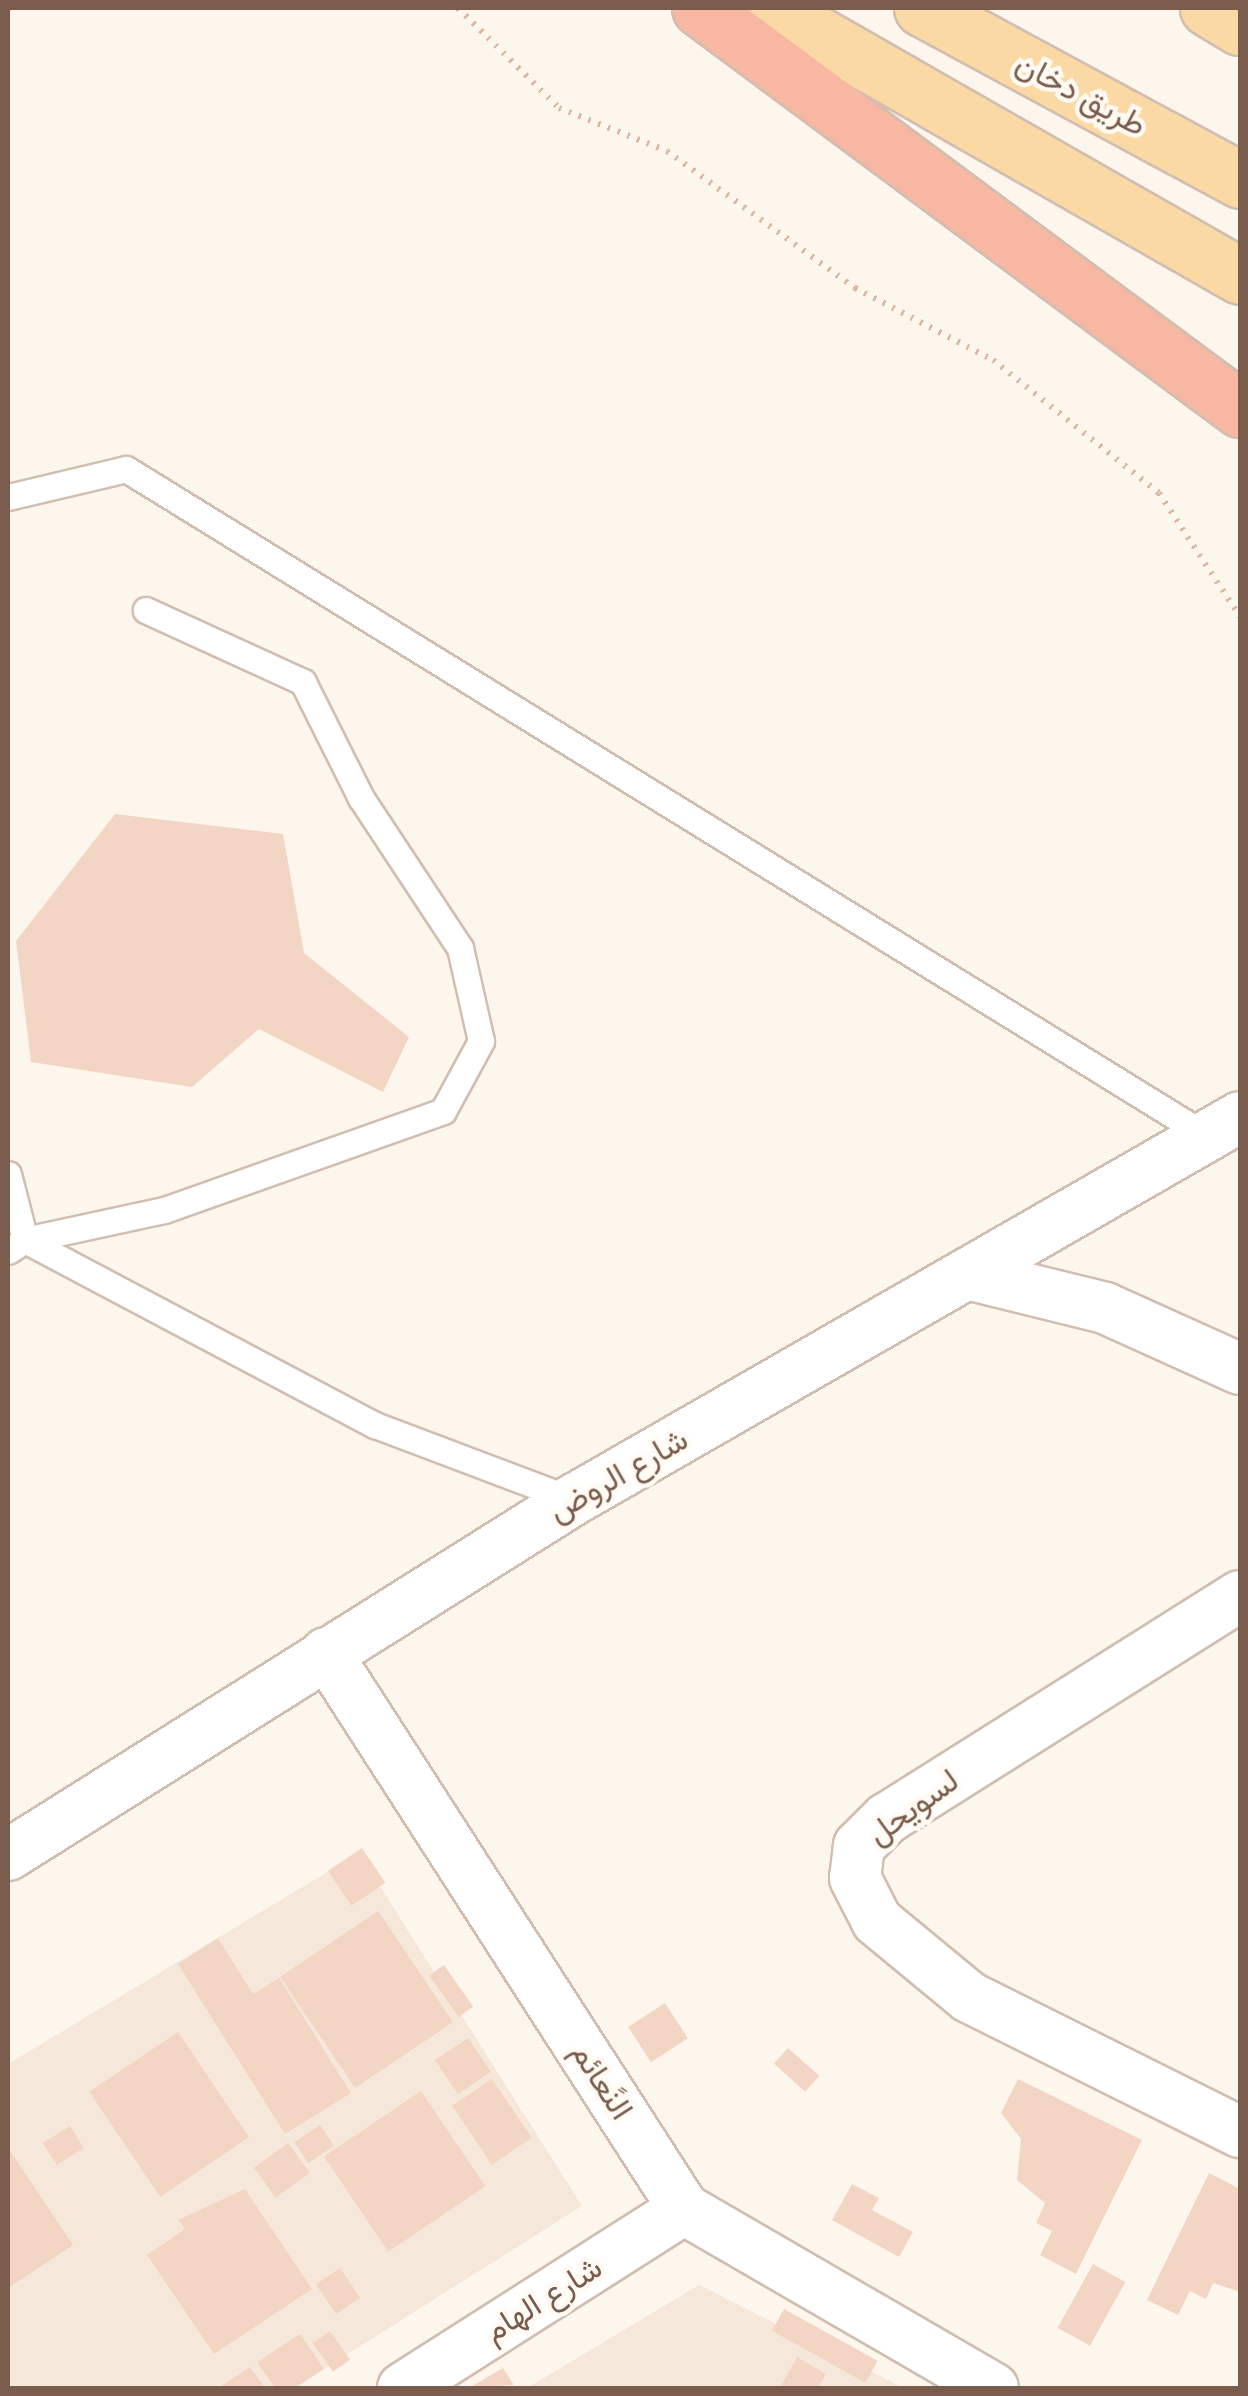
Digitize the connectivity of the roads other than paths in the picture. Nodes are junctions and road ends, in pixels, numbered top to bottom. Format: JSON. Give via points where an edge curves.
{"nodes":[{"id":1,"x":700,"y":8,"type":"edge"},
{"id":2,"x":771,"y":8,"type":"edge"},
{"id":3,"x":922,"y":8,"type":"edge"},
{"id":4,"x":1208,"y":8,"type":"edge"},
{"id":5,"x":1240,"y":27,"type":"edge"},
{"id":6,"x":1240,"y":180,"type":"edge"},
{"id":7,"x":1240,"y":276,"type":"edge"},
{"id":8,"x":1240,"y":409,"type":"edge"},
{"id":9,"x":8,"y":497,"type":"edge"},
{"id":10,"x":146,"y":610,"type":"dead end"},
{"id":11,"x":1224,"y":1126,"type":"edge"},
{"id":12,"x":8,"y":1174,"type":"edge"},
{"id":13,"x":16,"y":1245,"type":"edge"},
{"id":14,"x":968,"y":1274,"type":"junction"},
{"id":15,"x":1240,"y":1369,"type":"edge"},
{"id":16,"x":574,"y":1500,"type":"junction"},
{"id":17,"x":1240,"y":1596,"type":"edge"},
{"id":18,"x":326,"y":1653,"type":"junction"},
{"id":19,"x":8,"y":1855,"type":"edge"},
{"id":20,"x":1240,"y":2132,"type":"edge"},
{"id":21,"x":684,"y":2209,"type":"junction"},
{"id":22,"x":403,"y":2388,"type":"edge"},
{"id":23,"x":993,"y":2388,"type":"edge"}],
"edges":[{"from":1,"to":8,"type":"highway"},
{"from":2,"to":7,"type":"main road"},
{"from":3,"to":6,"type":"main road","name":"طريق دخان"},
{"from":4,"to":5,"type":"main road"},
{"from":9,"to":11,"type":"lane","via":[[126,469]]},
{"from":10,"to":13,"type":"lane","via":[[302,682],[361,798],[460,948],[482,1041],[443,1111],[164,1210]]},
{"from":11,"to":14,"type":"street","name":"شارع الروض"},
{"from":12,"to":13,"type":"lane"},
{"from":13,"to":16,"type":"lane","via":[[374,1425]]},
{"from":14,"to":15,"type":"street","via":[[1105,1308]]},
{"from":14,"to":16,"type":"street","name":"شارع الروض"},
{"from":16,"to":18,"type":"street","name":"شارع الروض"},
{"from":17,"to":20,"type":"street","name":"لسويحل","via":[[886,1818],[859,1846],[855,1878],[889,1934],[969,1997]]},
{"from":18,"to":19,"type":"street","name":"شارع الروض"},
{"from":18,"to":21,"type":"street","name":"النًعائم"},
{"from":21,"to":22,"type":"street","name":"شارع الهام"},
{"from":21,"to":23,"type":"street","name":"النًعائم"}]}
